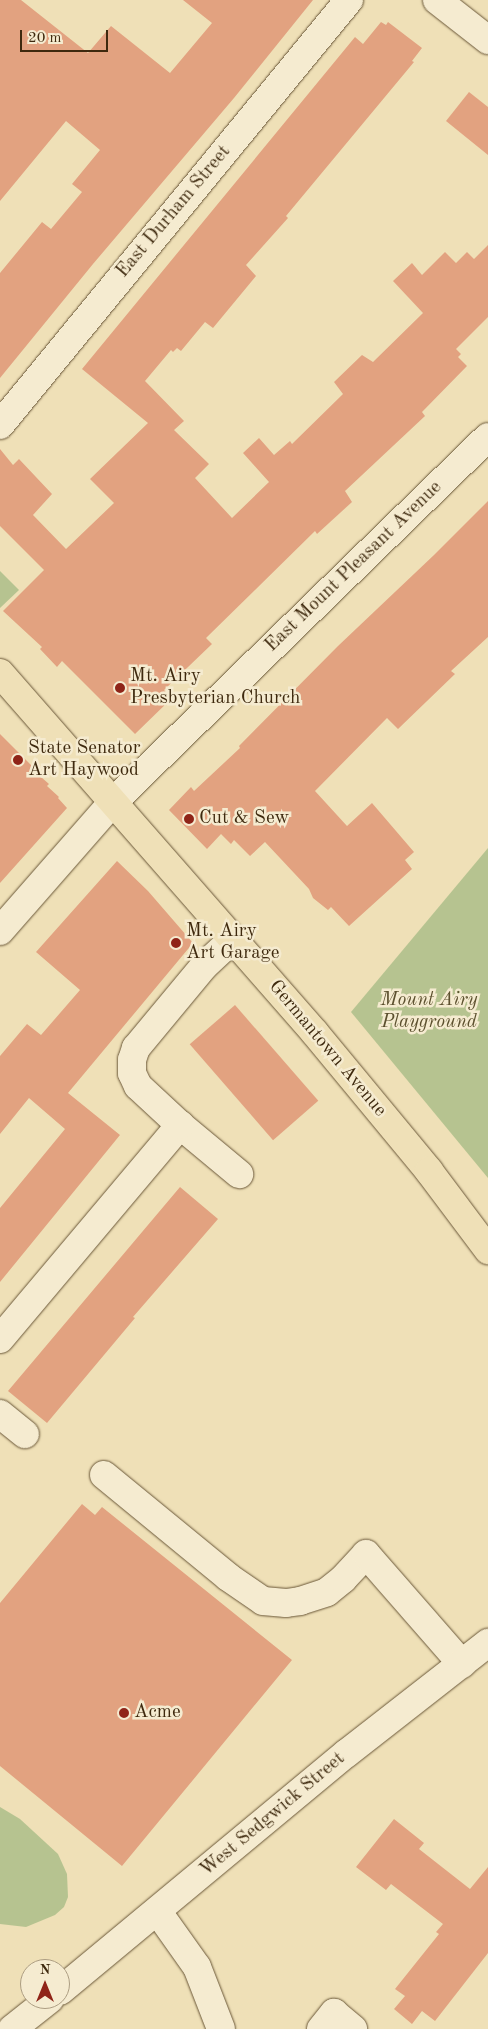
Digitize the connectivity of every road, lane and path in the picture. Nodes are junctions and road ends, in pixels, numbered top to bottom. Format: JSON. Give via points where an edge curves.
{"nodes":[{"id":1,"x":349,"y":0,"type":"edge"},
{"id":2,"x":437,"y":0,"type":"edge"},
{"id":3,"x":488,"y":40,"type":"edge"},
{"id":4,"x":0,"y":425,"type":"edge"},
{"id":5,"x":488,"y":436,"type":"edge"},
{"id":6,"x":0,"y":673,"type":"edge"},
{"id":7,"x":113,"y":802,"type":"junction"},
{"id":8,"x":0,"y":931,"type":"edge"},
{"id":9,"x":233,"y":939,"type":"junction"},
{"id":10,"x":180,"y":1125,"type":"junction"},
{"id":11,"x":239,"y":1174,"type":"dead end"},
{"id":12,"x":488,"y":1250,"type":"edge"},
{"id":13,"x":0,"y":1339,"type":"edge"},
{"id":14,"x":0,"y":1414,"type":"edge"},
{"id":15,"x":24,"y":1434,"type":"dead end"},
{"id":16,"x":104,"y":1475,"type":"dead end"},
{"id":17,"x":488,"y":1643,"type":"edge"},
{"id":18,"x":462,"y":1664,"type":"junction"},
{"id":19,"x":158,"y":1912,"type":"junction"},
{"id":20,"x":70,"y":1983,"type":"edge"},
{"id":21,"x":37,"y":2009,"type":"edge"},
{"id":22,"x":12,"y":2029,"type":"edge"},
{"id":23,"x":221,"y":2029,"type":"edge"},
{"id":24,"x":321,"y":2029,"type":"edge"},
{"id":25,"x":353,"y":2029,"type":"edge"}],
"edges":[{"from":1,"to":4,"type":"street","name":"East Durham Street"},
{"from":2,"to":3,"type":"street"},
{"from":5,"to":7,"type":"street","name":"East Mount Pleasant Avenue"},
{"from":6,"to":7,"type":"main road","name":"Germantown Avenue"},
{"from":7,"to":8,"type":"street","name":"East Mount Pleasant Avenue"},
{"from":7,"to":9,"type":"main road","name":"Germantown Avenue"},
{"from":9,"to":10,"type":"street","via":[[204,966],[136,1048],[132,1060],[132,1073],[138,1086]]},
{"from":9,"to":12,"type":"main road","name":"Germantown Avenue","via":[[416,1156]]},
{"from":10,"to":11,"type":"street"},
{"from":10,"to":13,"type":"street"},
{"from":14,"to":15,"type":"street"},
{"from":16,"to":18,"type":"street","via":[[228,1577],[263,1601],[300,1601],[326,1592],[366,1554]]},
{"from":17,"to":18,"type":"street","name":"West Sedgwick Street"},
{"from":18,"to":19,"type":"street","name":"West Sedgwick Street","via":[[347,1753]]},
{"from":19,"to":20,"type":"street","name":"West Sedgwick Street"},
{"from":19,"to":23,"type":"street","via":[[197,1967]]},
{"from":21,"to":22,"type":"street"},
{"from":24,"to":25,"type":"street","via":[[334,2013]]}]}
